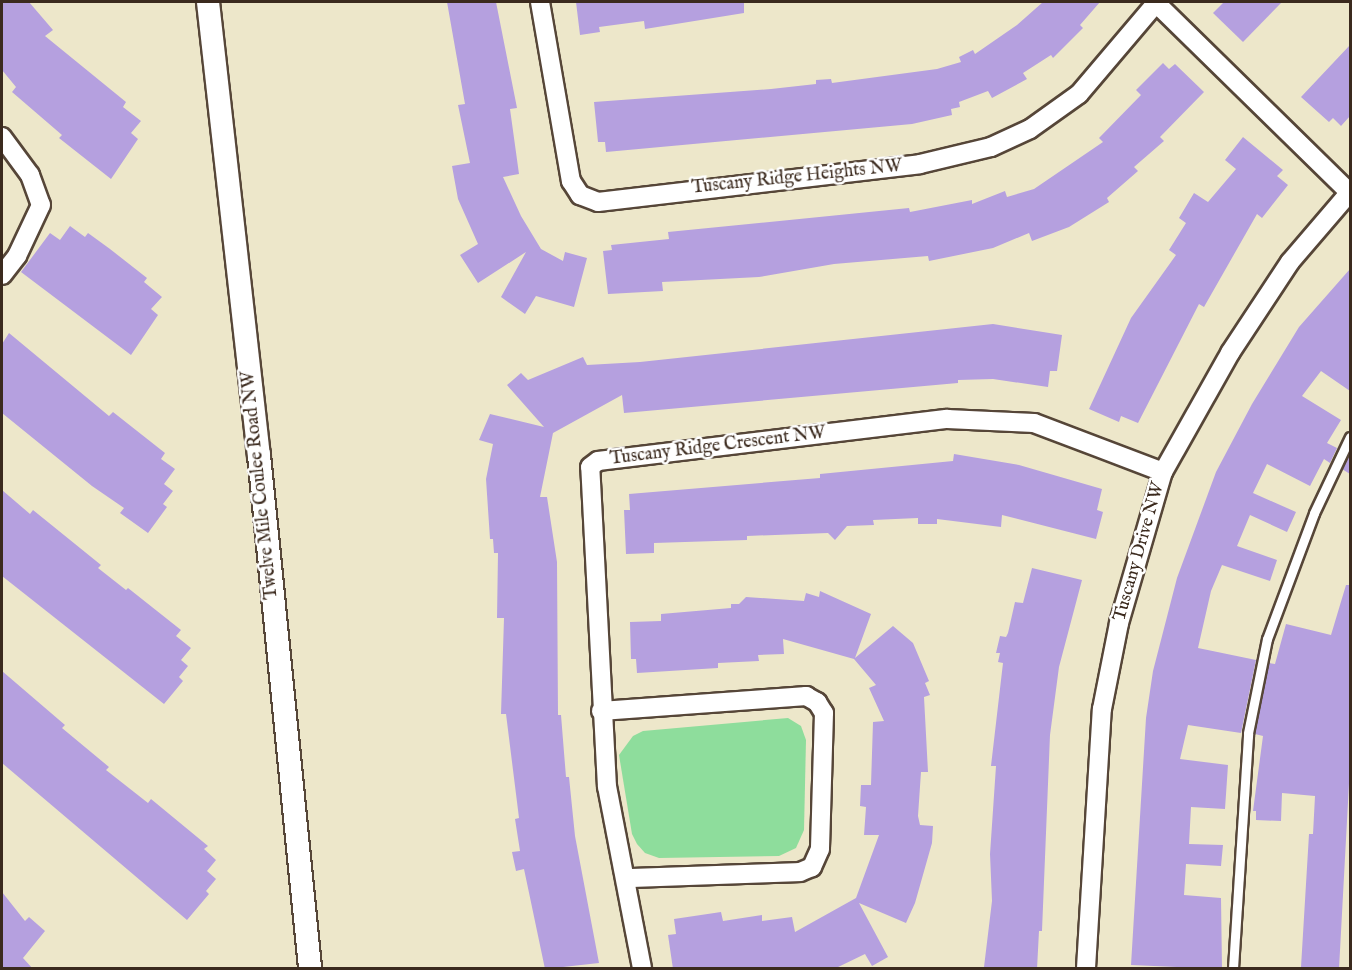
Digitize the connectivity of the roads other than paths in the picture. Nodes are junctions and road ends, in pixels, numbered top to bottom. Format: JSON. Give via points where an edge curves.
{"nodes":[{"id":1,"x":208,"y":2,"type":"edge"},
{"id":2,"x":540,"y":2,"type":"edge"},
{"id":3,"x":1156,"y":2,"type":"edge"},
{"id":4,"x":2,"y":136,"type":"edge"},
{"id":5,"x":1350,"y":193,"type":"edge"},
{"id":6,"x":2,"y":275,"type":"edge"},
{"id":7,"x":1350,"y":438,"type":"edge"},
{"id":8,"x":1163,"y":472,"type":"junction"},
{"id":9,"x":601,"y":711,"type":"junction"},
{"id":10,"x":626,"y":878,"type":"junction"},
{"id":11,"x":310,"y":969,"type":"edge"},
{"id":12,"x":642,"y":969,"type":"edge"},
{"id":13,"x":1086,"y":969,"type":"edge"},
{"id":14,"x":1233,"y":969,"type":"edge"}],
"edges":[{"from":1,"to":11,"type":"street","name":"Twelve Mile Coulee Road NW","via":[[259,455]]},
{"from":2,"to":3,"type":"street","name":"Tuscany Ridge Heights NW","via":[[571,181],[580,195],[598,202],[920,164],[991,147],[1030,129],[1079,93]]},
{"from":3,"to":5,"type":"street","name":"Tuscany Ridge Heights NW"},
{"from":4,"to":6,"type":"street","via":[[30,175],[41,205],[17,256]]},
{"from":5,"to":8,"type":"street","name":"Tuscany Drive NW","via":[[1290,262],[1230,353]]},
{"from":7,"to":14,"type":"lane","via":[[1314,513],[1268,639],[1248,734]]},
{"from":8,"to":9,"type":"street","name":"Tuscany Ridge Crescent NW","via":[[1034,423],[947,419],[598,461],[590,467],[589,477]]},
{"from":8,"to":13,"type":"street","name":"Tuscany Drive NW","via":[[1119,623],[1102,709]]},
{"from":9,"to":10,"type":"street","name":"Tuscany Ridge Crescent NW","via":[[607,787]]},
{"from":9,"to":10,"type":"street","via":[[806,696],[817,702],[824,713],[820,849],[812,867],[800,872]]},
{"from":10,"to":12,"type":"street","name":"Tuscany Ridge Crescent NW"}]}
